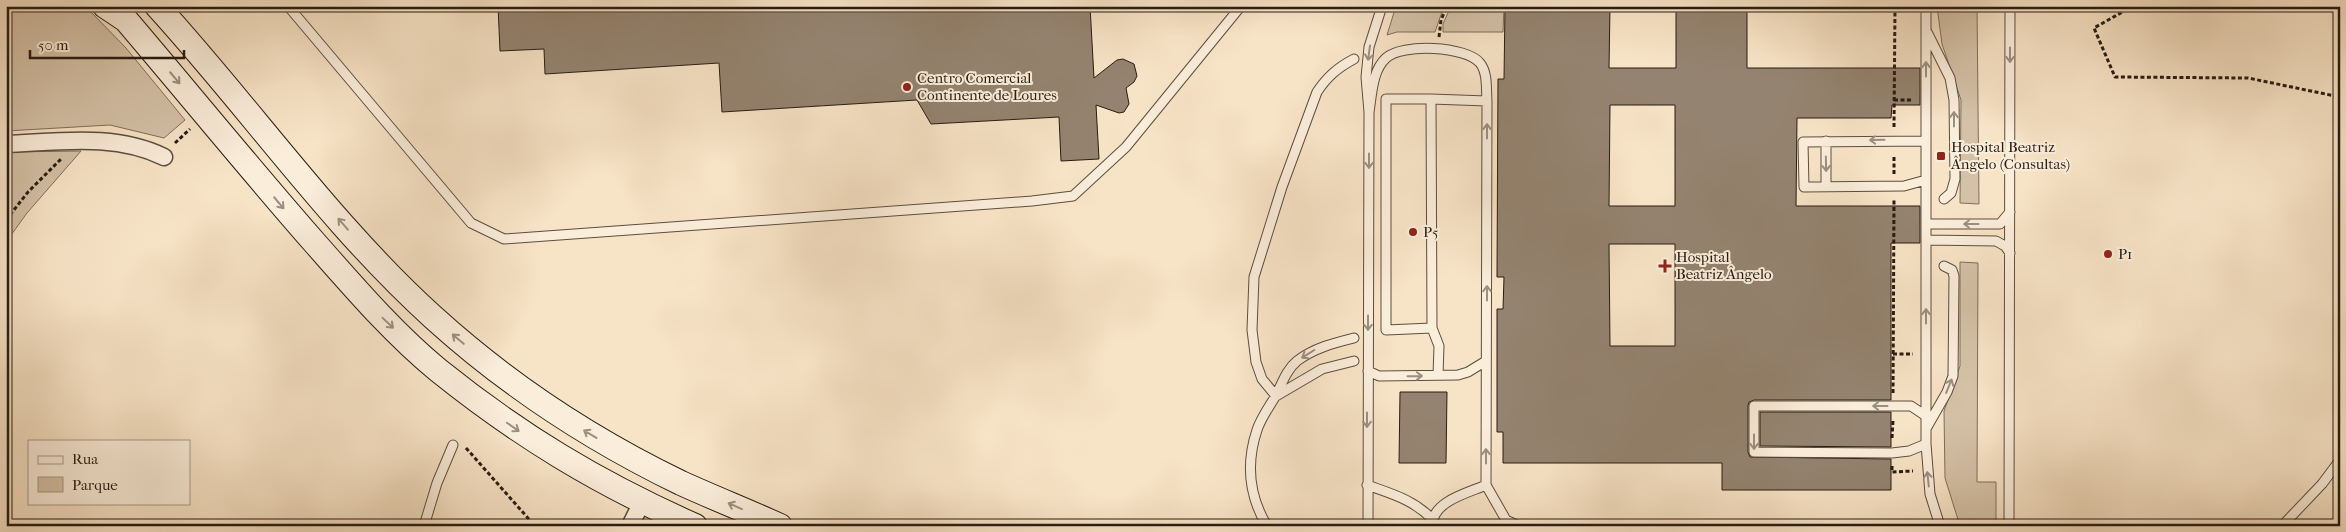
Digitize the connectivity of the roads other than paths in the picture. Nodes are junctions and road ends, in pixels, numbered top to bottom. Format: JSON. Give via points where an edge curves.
{"nodes":[{"id":1,"x":105,"y":6,"type":"edge"},
{"id":2,"x":157,"y":6,"type":"edge"},
{"id":3,"x":288,"y":6,"type":"edge"},
{"id":4,"x":1241,"y":6,"type":"edge"},
{"id":5,"x":1382,"y":6,"type":"edge"},
{"id":6,"x":1926,"y":6,"type":"edge"},
{"id":7,"x":2010,"y":6,"type":"edge"},
{"id":8,"x":1926,"y":30,"type":"junction"},
{"id":9,"x":1354,"y":59,"type":"dead end"},
{"id":10,"x":1431,"y":99,"type":"junction"},
{"id":11,"x":1487,"y":101,"type":"junction"},
{"id":12,"x":1369,"y":112,"type":"junction"},
{"id":13,"x":1826,"y":141,"type":"junction"},
{"id":14,"x":1926,"y":141,"type":"junction"},
{"id":15,"x":6,"y":144,"type":"edge"},
{"id":16,"x":164,"y":157,"type":"road end"},
{"id":17,"x":1926,"y":180,"type":"junction"},
{"id":18,"x":1826,"y":186,"type":"junction"},
{"id":19,"x":1944,"y":199,"type":"dead end"},
{"id":20,"x":2010,"y":212,"type":"junction"},
{"id":21,"x":1926,"y":224,"type":"junction"},
{"id":22,"x":1926,"y":240,"type":"junction"},
{"id":23,"x":2010,"y":253,"type":"junction"},
{"id":24,"x":1944,"y":266,"type":"dead end"},
{"id":25,"x":1432,"y":328,"type":"junction"},
{"id":26,"x":1354,"y":338,"type":"dead end"},
{"id":27,"x":1354,"y":361,"type":"dead end"},
{"id":28,"x":1486,"y":361,"type":"junction"},
{"id":29,"x":1368,"y":371,"type":"junction"},
{"id":30,"x":1438,"y":375,"type":"junction"},
{"id":31,"x":1276,"y":396,"type":"junction"},
{"id":32,"x":1926,"y":416,"type":"junction"},
{"id":33,"x":1926,"y":429,"type":"junction"},
{"id":34,"x":1926,"y":444,"type":"junction"},
{"id":35,"x":453,"y":445,"type":"road end"},
{"id":36,"x":2340,"y":460,"type":"edge"},
{"id":37,"x":1367,"y":485,"type":"junction"},
{"id":38,"x":1486,"y":485,"type":"junction"},
{"id":39,"x":642,"y":502,"type":"junction"},
{"id":40,"x":2300,"y":508,"type":"junction"},
{"id":41,"x":1261,"y":516,"type":"junction"},
{"id":42,"x":1432,"y":523,"type":"edge"},
{"id":43,"x":2340,"y":523,"type":"edge"},
{"id":44,"x":2009,"y":525,"type":"edge"},
{"id":45,"x":424,"y":526,"type":"edge"},
{"id":46,"x":630,"y":526,"type":"edge"},
{"id":47,"x":695,"y":526,"type":"edge"},
{"id":48,"x":780,"y":526,"type":"edge"},
{"id":49,"x":1262,"y":526,"type":"edge"},
{"id":50,"x":1267,"y":526,"type":"edge"},
{"id":51,"x":1368,"y":526,"type":"edge"},
{"id":52,"x":1519,"y":526,"type":"edge"},
{"id":53,"x":1940,"y":526,"type":"edge"},
{"id":54,"x":2276,"y":526,"type":"edge"},
{"id":55,"x":2282,"y":526,"type":"edge"},
{"id":56,"x":2337,"y":526,"type":"edge"}],
"edges":[{"from":1,"to":39,"type":"main road","one_way":true,"via":[[126,20],[370,306],[437,368],[511,426],[563,460]]},
{"from":48,"to":2,"type":"main road","one_way":true,"via":[[680,482],[609,445],[497,371],[434,318],[366,251]]},
{"from":3,"to":4,"type":"lane","via":[[471,223],[504,240],[1032,202],[1073,196],[1126,148]]},
{"from":5,"to":12,"type":"lane","one_way":true,"via":[[1367,62]]},
{"from":6,"to":8,"type":"lane"},
{"from":7,"to":20,"type":"lane","one_way":true},
{"from":14,"to":8,"type":"lane","one_way":true},
{"from":19,"to":8,"type":"lane","one_way":true,"via":[[1951,193],[1955,179],[1954,100],[1950,78]]},
{"from":9,"to":31,"type":"lane","via":[[1339,67],[1317,92],[1258,260],[1252,297],[1253,338],[1262,379]]},
{"from":10,"to":11,"type":"lane"},
{"from":10,"to":25,"type":"lane"},
{"from":10,"to":25,"type":"lane","via":[[1386,99],[1386,330]]},
{"from":11,"to":12,"type":"lane","via":[[1486,78],[1481,65],[1465,52],[1406,50],[1386,58],[1375,75]]},
{"from":28,"to":11,"type":"lane","one_way":true},
{"from":12,"to":29,"type":"lane","one_way":true},
{"from":14,"to":13,"type":"lane","one_way":true},
{"from":13,"to":18,"type":"lane","one_way":true},
{"from":13,"to":18,"type":"lane","via":[[1803,142],[1804,187]]},
{"from":14,"to":17,"type":"lane"},
{"from":15,"to":16,"type":"street","via":[[104,141],[132,144]]},
{"from":17,"to":18,"type":"lane","via":[[1904,186]]},
{"from":17,"to":21,"type":"lane"},
{"from":20,"to":21,"type":"lane","one_way":true,"via":[[2000,224]]},
{"from":20,"to":23,"type":"lane"},
{"from":21,"to":22,"type":"lane"},
{"from":22,"to":23,"type":"lane","via":[[1996,241]]},
{"from":32,"to":22,"type":"lane","one_way":true},
{"from":23,"to":44,"type":"lane"},
{"from":33,"to":24,"type":"lane","one_way":true,"via":[[1947,392],[1954,366],[1954,276],[1952,270]]},
{"from":25,"to":30,"type":"lane","via":[[1439,346]]},
{"from":26,"to":31,"type":"lane","one_way":true,"via":[[1313,351],[1296,362],[1284,377]]},
{"from":27,"to":31,"type":"lane","via":[[1306,376]]},
{"from":28,"to":30,"type":"lane","via":[[1458,375]]},
{"from":38,"to":28,"type":"lane","one_way":true},
{"from":29,"to":30,"type":"lane","one_way":true,"via":[[1379,376]]},
{"from":29,"to":37,"type":"lane","one_way":true},
{"from":31,"to":41,"type":"lane","via":[[1257,429],[1251,455],[1251,483]]},
{"from":32,"to":33,"type":"lane"},
{"from":32,"to":34,"type":"lane","one_way":true,"via":[[1911,406],[1754,406],[1754,452],[1892,452]]},
{"from":33,"to":34,"type":"lane"},
{"from":53,"to":34,"type":"lane","one_way":true,"via":[[1930,494]]},
{"from":35,"to":45,"type":"lane"},
{"from":36,"to":40,"type":"lane"},
{"from":37,"to":42,"type":"lane","via":[[1409,500],[1421,508]]},
{"from":37,"to":51,"type":"lane"},
{"from":38,"to":42,"type":"lane","via":[[1446,502]]},
{"from":38,"to":52,"type":"lane","via":[[1506,520]]},
{"from":39,"to":46,"type":"street"},
{"from":39,"to":47,"type":"main road"},
{"from":40,"to":54,"type":"lane"},
{"from":40,"to":55,"type":"lane"},
{"from":41,"to":49,"type":"lane"},
{"from":41,"to":50,"type":"lane"},
{"from":43,"to":56,"type":"lane"}]}
